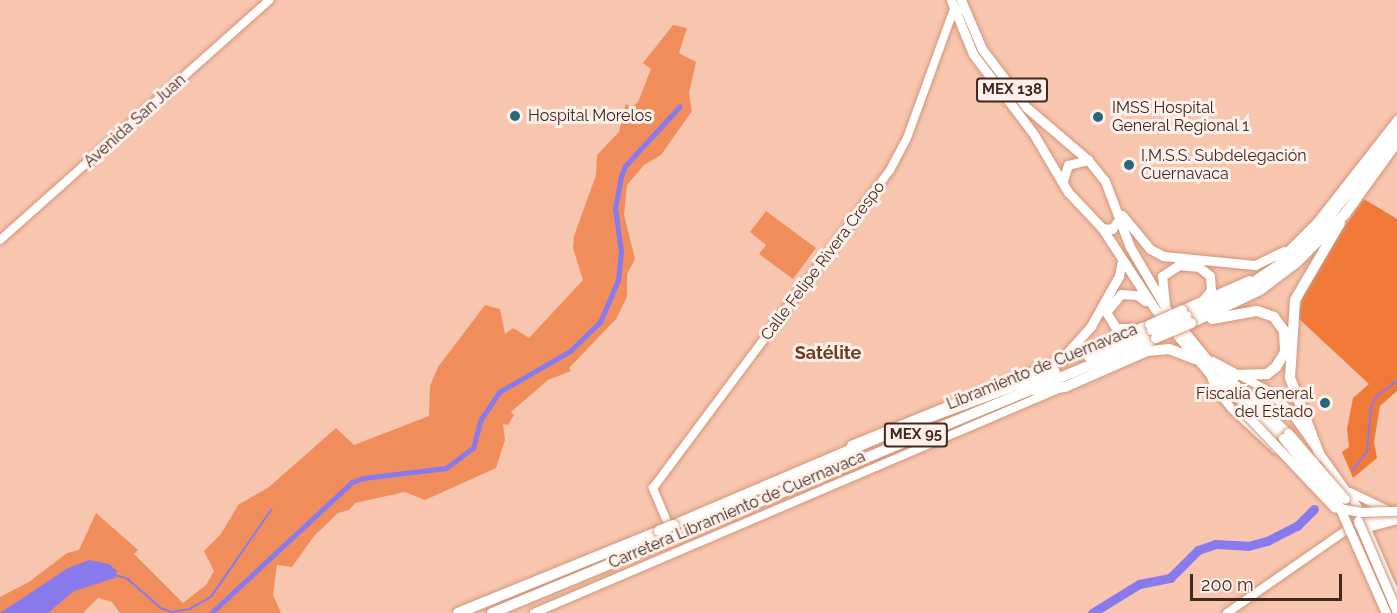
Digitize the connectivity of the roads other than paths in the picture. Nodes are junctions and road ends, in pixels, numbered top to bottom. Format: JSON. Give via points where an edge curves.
{"nodes":[{"id":1,"x":269,"y":0,"type":"edge"},
{"id":2,"x":951,"y":0,"type":"edge"},
{"id":3,"x":959,"y":7,"type":"edge"},
{"id":4,"x":1397,"y":120,"type":"edge"},
{"id":5,"x":1397,"y":130,"type":"edge"},
{"id":6,"x":1397,"y":142,"type":"edge"},
{"id":7,"x":1397,"y":148,"type":"edge"},
{"id":8,"x":1088,"y":160,"type":"junction"},
{"id":9,"x":1364,"y":173,"type":"junction"},
{"id":10,"x":1063,"y":181,"type":"junction"},
{"id":11,"x":1355,"y":186,"type":"junction"},
{"id":12,"x":1345,"y":213,"type":"junction"},
{"id":13,"x":1120,"y":215,"type":"junction"},
{"id":14,"x":1102,"y":228,"type":"junction"},
{"id":15,"x":1305,"y":236,"type":"junction"},
{"id":16,"x":0,"y":240,"type":"edge"},
{"id":17,"x":1122,"y":257,"type":"junction"},
{"id":18,"x":1201,"y":302,"type":"junction"},
{"id":19,"x":1155,"y":309,"type":"junction"},
{"id":20,"x":1167,"y":310,"type":"junction"},
{"id":21,"x":1186,"y":315,"type":"junction"},
{"id":22,"x":1150,"y":330,"type":"junction"},
{"id":23,"x":1200,"y":358,"type":"junction"},
{"id":24,"x":1059,"y":360,"type":"junction"},
{"id":25,"x":1215,"y":372,"type":"junction"},
{"id":26,"x":1236,"y":375,"type":"junction"},
{"id":27,"x":1065,"y":387,"type":"junction"},
{"id":28,"x":1018,"y":394,"type":"junction"},
{"id":29,"x":1240,"y":404,"type":"junction"},
{"id":30,"x":837,"y":455,"type":"junction"},
{"id":31,"x":1320,"y":456,"type":"junction"},
{"id":32,"x":1302,"y":474,"type":"junction"},
{"id":33,"x":1348,"y":491,"type":"junction"},
{"id":34,"x":1320,"y":493,"type":"junction"},
{"id":35,"x":1369,"y":502,"type":"junction"},
{"id":36,"x":1396,"y":515,"type":"edge"},
{"id":37,"x":672,"y":526,"type":"junction"},
{"id":38,"x":1365,"y":526,"type":"junction"},
{"id":39,"x":1351,"y":528,"type":"junction"},
{"id":40,"x":1397,"y":598,"type":"edge"},
{"id":41,"x":1397,"y":612,"type":"edge"},
{"id":42,"x":458,"y":613,"type":"edge"},
{"id":43,"x":492,"y":613,"type":"edge"},
{"id":44,"x":534,"y":613,"type":"edge"},
{"id":45,"x":1227,"y":613,"type":"edge"},
{"id":46,"x":1381,"y":613,"type":"edge"},
{"id":47,"x":1386,"y":613,"type":"edge"}],
"edges":[{"from":1,"to":16,"type":"street","name":"Avenida San Juan"},
{"from":2,"to":3,"type":"main road","number":"MEX 138"},
{"from":3,"to":8,"type":"main road","number":"MEX 138","via":[[982,49],[1026,107]]},
{"from":3,"to":10,"type":"main road","number":"MEX 138","via":[[973,54],[1034,133]]},
{"from":3,"to":37,"type":"street","name":"Calle Felipe Rivera Crespo","via":[[907,138],[890,170],[653,488]]},
{"from":4,"to":9,"type":"main road","name":"Libramiento de Cuernavaca","number":"MEX 95"},
{"from":5,"to":9,"type":"highway","name":"Carretera Libramiento de Cuernavaca","number":"MEX 95"},
{"from":6,"to":9,"type":"highway","name":"Carretera Libramiento de Cuernavaca","number":"MEX 95"},
{"from":7,"to":9,"type":"main road","name":"Libramiento de Cuernavaca","number":"MEX 95"},
{"from":8,"to":10,"type":"main road","via":[[1068,165]]},
{"from":8,"to":13,"type":"main road","number":"MEX 138","via":[[1105,181]]},
{"from":9,"to":11,"type":"highway","name":"Carretera Libramiento de Cuernavaca","number":"MEX 95"},
{"from":9,"to":11,"type":"main road","name":"Libramiento de Cuernavaca","number":"MEX 95"},
{"from":10,"to":14,"type":"main road","number":"MEX 138","via":[[1078,205]]},
{"from":11,"to":12,"type":"highway","name":"Carretera Libramiento de Cuernavaca","number":"MEX 95"},
{"from":11,"to":15,"type":"main road","name":"Libramiento de Cuernavaca","number":"MEX 95"},
{"from":11,"to":21,"type":"highway","name":"Carretera Libramiento de Cuernavaca","number":"MEX 95","via":[[1309,240],[1275,270],[1235,295]]},
{"from":12,"to":21,"type":"highway","name":"Carretera Libramiento de Cuernavaca","number":"MEX 95","via":[[1280,276],[1238,302]]},
{"from":12,"to":31,"type":"highway","via":[[1295,300],[1290,378]]},
{"from":13,"to":14,"type":"main road","via":[[1112,229]]},
{"from":13,"to":15,"type":"main road","via":[[1150,249],[1180,259],[1255,266],[1267,263]]},
{"from":13,"to":20,"type":"main road","number":"MEX 138","via":[[1144,275]]},
{"from":14,"to":17,"type":"main road","number":"MEX 138"},
{"from":15,"to":18,"type":"main road","name":"Libramiento de Cuernavaca","number":"MEX 95","via":[[1254,278]]},
{"from":17,"to":19,"type":"main road","number":"MEX 138"},
{"from":17,"to":24,"type":"main road","via":[[1119,276],[1091,326]]},
{"from":18,"to":20,"type":"main road","via":[[1211,290],[1210,276],[1199,267],[1179,265],[1162,276]]},
{"from":18,"to":21,"type":"main road","name":"Libramiento de Cuernavaca","number":"MEX 95"},
{"from":19,"to":22,"type":"main road","via":[[1129,293],[1110,302],[1106,312],[1110,324]]},
{"from":19,"to":23,"type":"main road","number":"MEX 138"},
{"from":20,"to":23,"type":"main road","number":"MEX 138"},
{"from":21,"to":22,"type":"highway","name":"Carretera Libramiento de Cuernavaca","number":"MEX 95","bridge":true},
{"from":21,"to":22,"type":"main road","name":"Libramiento de Cuernavaca","number":"MEX 95","bridge":true},
{"from":21,"to":26,"type":"highway","via":[[1257,311],[1280,323],[1286,341],[1276,367],[1267,374]]},
{"from":22,"to":24,"type":"main road","name":"Libramiento de Cuernavaca","number":"MEX 95"},
{"from":22,"to":28,"type":"highway","name":"Carretera Libramiento de Cuernavaca","number":"MEX 95"},
{"from":22,"to":30,"type":"highway","name":"Carretera Libramiento de Cuernavaca","number":"MEX 95"},
{"from":23,"to":25,"type":"main road","number":"MEX 138"},
{"from":23,"to":26,"type":"street","number":"MEX 138"},
{"from":23,"to":27,"type":"highway","via":[[1169,349],[1147,351]]},
{"from":24,"to":30,"type":"main road","name":"Libramiento de Cuernavaca","number":"MEX 95","via":[[865,437]]},
{"from":25,"to":29,"type":"main road"},
{"from":25,"to":32,"type":"street","number":"MEX 138","via":[[1215,388],[1242,420]]},
{"from":25,"to":41,"type":"main road","number":"MEX 138","bridge":true,"via":[[1288,433],[1345,499]]},
{"from":26,"to":31,"type":"street","number":"MEX 138","via":[[1277,398]]},
{"from":27,"to":28,"type":"highway"},
{"from":27,"to":44,"type":"street"},
{"from":28,"to":37,"type":"highway","name":"Carretera Libramiento de Cuernavaca","number":"MEX 95"},
{"from":29,"to":36,"type":"main road","bridge":true,"via":[[1334,507]]},
{"from":29,"to":47,"type":"main road","bridge":true,"via":[[1302,458],[1338,504]]},
{"from":30,"to":37,"type":"highway","name":"Carretera Libramiento de Cuernavaca","number":"MEX 95"},
{"from":31,"to":32,"type":"street","via":[[1317,471]]},
{"from":31,"to":33,"type":"street","number":"MEX 138"},
{"from":32,"to":34,"type":"street","number":"MEX 138"},
{"from":33,"to":35,"type":"street"},
{"from":33,"to":38,"type":"street","number":"MEX 138"},
{"from":34,"to":39,"type":"street","number":"MEX 138","bridge":true},
{"from":34,"to":39,"type":"street","via":[[1330,497]]},
{"from":35,"to":36,"type":"street"},
{"from":35,"to":38,"type":"street"},
{"from":36,"to":38,"type":"street"},
{"from":37,"to":42,"type":"highway","name":"Carretera Libramiento de Cuernavaca","number":"MEX 95","bridge":true},
{"from":37,"to":43,"type":"highway","name":"Carretera Libramiento de Cuernavaca","number":"MEX 95","bridge":true,"via":[[663,542]]},
{"from":38,"to":39,"type":"street"},
{"from":38,"to":40,"type":"street","number":"MEX 138"},
{"from":39,"to":45,"type":"street"},
{"from":39,"to":46,"type":"street","number":"MEX 138"}]}
